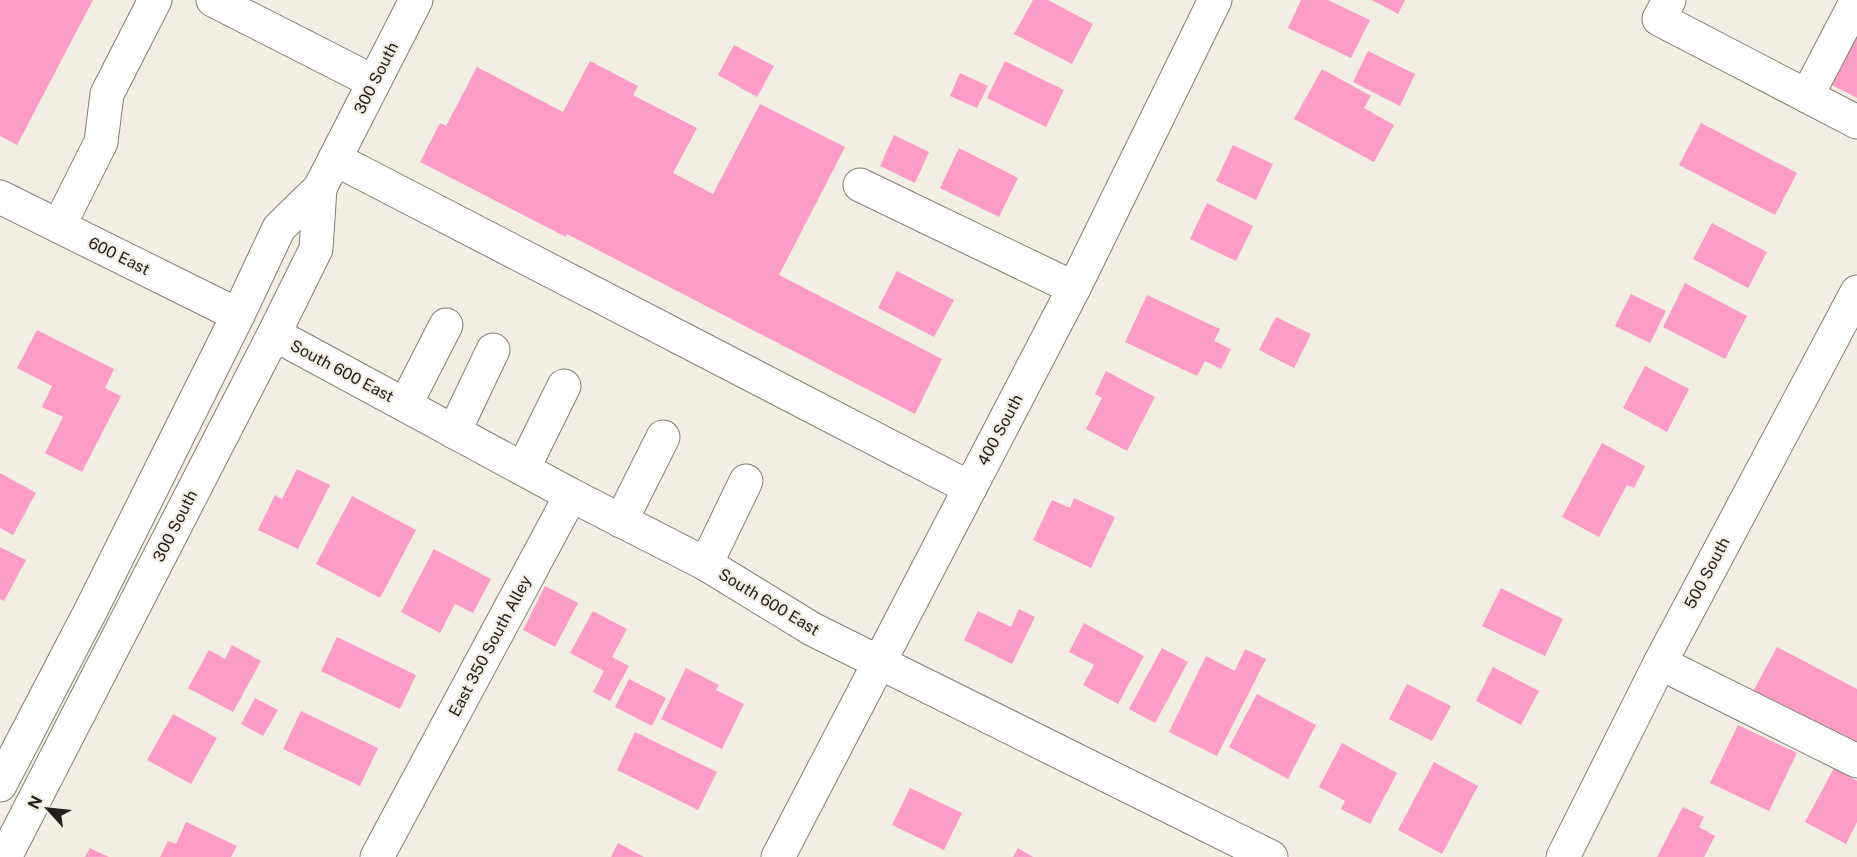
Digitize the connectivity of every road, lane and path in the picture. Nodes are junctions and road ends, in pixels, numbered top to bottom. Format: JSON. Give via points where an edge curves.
{"nodes":[{"id":1,"x":155,"y":0,"type":"edge"},
{"id":2,"x":213,"y":0,"type":"edge"},
{"id":3,"x":416,"y":0,"type":"edge"},
{"id":4,"x":1215,"y":0,"type":"edge"},
{"id":5,"x":1669,"y":0,"type":"edge"},
{"id":6,"x":1857,"y":0,"type":"edge"},
{"id":7,"x":374,"y":82,"type":"junction"},
{"id":8,"x":1807,"y":96,"type":"junction"},
{"id":9,"x":1857,"y":122,"type":"edge"},
{"id":10,"x":335,"y":159,"type":"junction"},
{"id":11,"x":860,"y":185,"type":"dead end"},
{"id":12,"x":320,"y":188,"type":"junction"},
{"id":13,"x":0,"y":197,"type":"edge"},
{"id":14,"x":59,"y":226,"type":"junction"},
{"id":15,"x":1074,"y":288,"type":"junction"},
{"id":16,"x":1857,"y":292,"type":"edge"},
{"id":17,"x":238,"y":315,"type":"junction"},
{"id":18,"x":446,"y":325,"type":"dead end"},
{"id":19,"x":274,"y":334,"type":"junction"},
{"id":20,"x":493,"y":350,"type":"dead end"},
{"id":21,"x":564,"y":386,"type":"dead end"},
{"id":22,"x":405,"y":405,"type":"junction"},
{"id":23,"x":454,"y":432,"type":"junction"},
{"id":24,"x":663,"y":437,"type":"dead end"},
{"id":25,"x":523,"y":470,"type":"junction"},
{"id":26,"x":746,"y":481,"type":"dead end"},
{"id":27,"x":970,"y":489,"type":"junction"},
{"id":28,"x":571,"y":495,"type":"junction"},
{"id":29,"x":621,"y":521,"type":"junction"},
{"id":30,"x":706,"y":564,"type":"junction"},
{"id":31,"x":879,"y":663,"type":"junction"},
{"id":32,"x":1659,"y":663,"type":"junction"},
{"id":33,"x":1857,"y":761,"type":"edge"},
{"id":34,"x":0,"y":785,"type":"edge"},
{"id":35,"x":5,"y":857,"type":"edge"},
{"id":36,"x":377,"y":857,"type":"edge"},
{"id":37,"x":778,"y":857,"type":"edge"},
{"id":38,"x":1271,"y":857,"type":"edge"},
{"id":39,"x":1563,"y":857,"type":"edge"}],
"edges":[{"from":1,"to":14,"type":"street","via":[[107,94],[101,142]]},
{"from":2,"to":7,"type":"street"},
{"from":3,"to":7,"type":"street","name":"300 South"},
{"from":4,"to":15,"type":"street","name":"400 South"},
{"from":5,"to":8,"type":"street","via":[[1659,19]]},
{"from":6,"to":8,"type":"street"},
{"from":7,"to":10,"type":"street","name":"300 South"},
{"from":8,"to":9,"type":"street"},
{"from":10,"to":12,"type":"street","name":"300 South"},
{"from":10,"to":27,"type":"street"},
{"from":11,"to":15,"type":"street"},
{"from":12,"to":17,"type":"street","name":"300 South","via":[[279,228]]},
{"from":12,"to":19,"type":"street","name":"300 South","via":[[316,249]]},
{"from":13,"to":14,"type":"street","name":"600 East"},
{"from":14,"to":17,"type":"street","name":"600 East"},
{"from":15,"to":27,"type":"street","name":"400 South"},
{"from":16,"to":32,"type":"street","name":"500 South"},
{"from":17,"to":34,"type":"street","name":"300 South","via":[[92,610]]},
{"from":18,"to":22,"type":"street"},
{"from":19,"to":22,"type":"street","name":"South 600 East"},
{"from":19,"to":35,"type":"street","name":"300 South"},
{"from":20,"to":23,"type":"street"},
{"from":21,"to":25,"type":"street"},
{"from":22,"to":23,"type":"street","name":"South 600 East"},
{"from":23,"to":25,"type":"street","name":"South 600 East"},
{"from":24,"to":29,"type":"street"},
{"from":25,"to":28,"type":"street","name":"South 600 East"},
{"from":26,"to":30,"type":"street"},
{"from":27,"to":31,"type":"street","name":"400 South"},
{"from":28,"to":29,"type":"street","name":"South 600 East"},
{"from":28,"to":36,"type":"street","name":"East 350 South Alley"},
{"from":29,"to":30,"type":"street","name":"South 600 East"},
{"from":30,"to":31,"type":"street","name":"South 600 East","via":[[812,629]]},
{"from":31,"to":37,"type":"street","name":"400 South"},
{"from":31,"to":38,"type":"street","name":"South 600 East"},
{"from":32,"to":33,"type":"street"},
{"from":32,"to":39,"type":"street","name":"500 South"}]}
